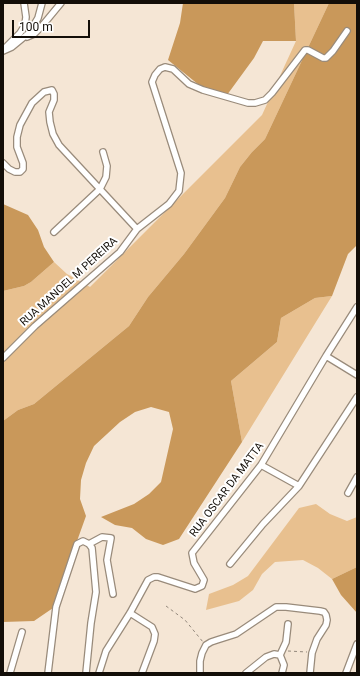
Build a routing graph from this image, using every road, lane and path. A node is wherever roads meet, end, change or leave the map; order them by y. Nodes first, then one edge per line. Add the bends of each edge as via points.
1 (24, 3) edge
2 (42, 3) edge
3 (61, 3) edge
4 (347, 31) dead end
5 (21, 40) junction
6 (3, 50) edge
7 (103, 152) dead end
8 (3, 163) edge
9 (100, 189) junction
10 (137, 229) junction
11 (54, 232) dead end
12 (357, 307) edge
13 (326, 356) junction
14 (3, 358) edge
15 (357, 375) edge
16 (357, 397) edge
17 (261, 465) junction
18 (357, 477) edge
19 (299, 486) junction
20 (348, 493) dead end
21 (89, 544) junction
22 (230, 564) dead end
23 (113, 594) dead end
24 (166, 606) dead end
25 (130, 613) junction
26 (288, 624) dead end
27 (22, 632) dead end
28 (357, 644) edge
29 (206, 645) junction
30 (312, 652) junction
31 (281, 653) junction
32 (10, 673) edge
33 (48, 673) edge
34 (86, 673) edge
35 (99, 673) edge
36 (142, 673) edge
37 (200, 673) edge
38 (246, 673) edge
39 (282, 673) edge
40 (310, 673) edge
41 (346, 673) edge

1 - 6 street via 24,25 20,33
2 - 5 street via 38,18 29,33
3 - 5 street via 34,34
4 - 10 street, RUA MANOEL M PEREIRA via 326,58 305,50 272,93 265,100 255,103 203,90 189,84 173,69 160,69 152,82 181,173 181,181 179,191 169,204
5 - 6 street
7 - 9 street via 107,166 106,177
8 - 9 street via 15,172 23,169 17,147 20,125 32,102 44,92 52,90 54,100 49,112 53,134 59,145
9 - 10 street
9 - 11 street
10 - 14 street, RUA MANOEL M PEREIRA via 120,252 35,326
12 - 13 street, RUA OSCAR DA MATTA
13 - 15 street
13 - 17 street, RUA OSCAR DA MATTA
16 - 19 street
17 - 19 street
17 - 25 street, RUA OSCAR DA MATTA via 192,553 194,563 204,580 202,586 195,589 154,577 148,580
18 - 20 street
19 - 22 street
21 - 23 street via 102,537 111,538 107,560
21 - 33 street via 84,541 76,544 56,607
21 - 34 street via 92,548 96,592
24 - 29 path via 185,620
25 - 35 street, RUA OSCAR DA MATTA via 106,652
25 - 36 street via 152,627 155,634
26 - 31 street via 286,642
27 - 32 street
28 - 41 street
29 - 30 street via 236,634 276,607 286,607 320,611 326,615 326,625
29 - 37 street via 200,661
30 - 31 path
30 - 40 street
31 - 38 street via 266,657
31 - 39 street via 284,665

